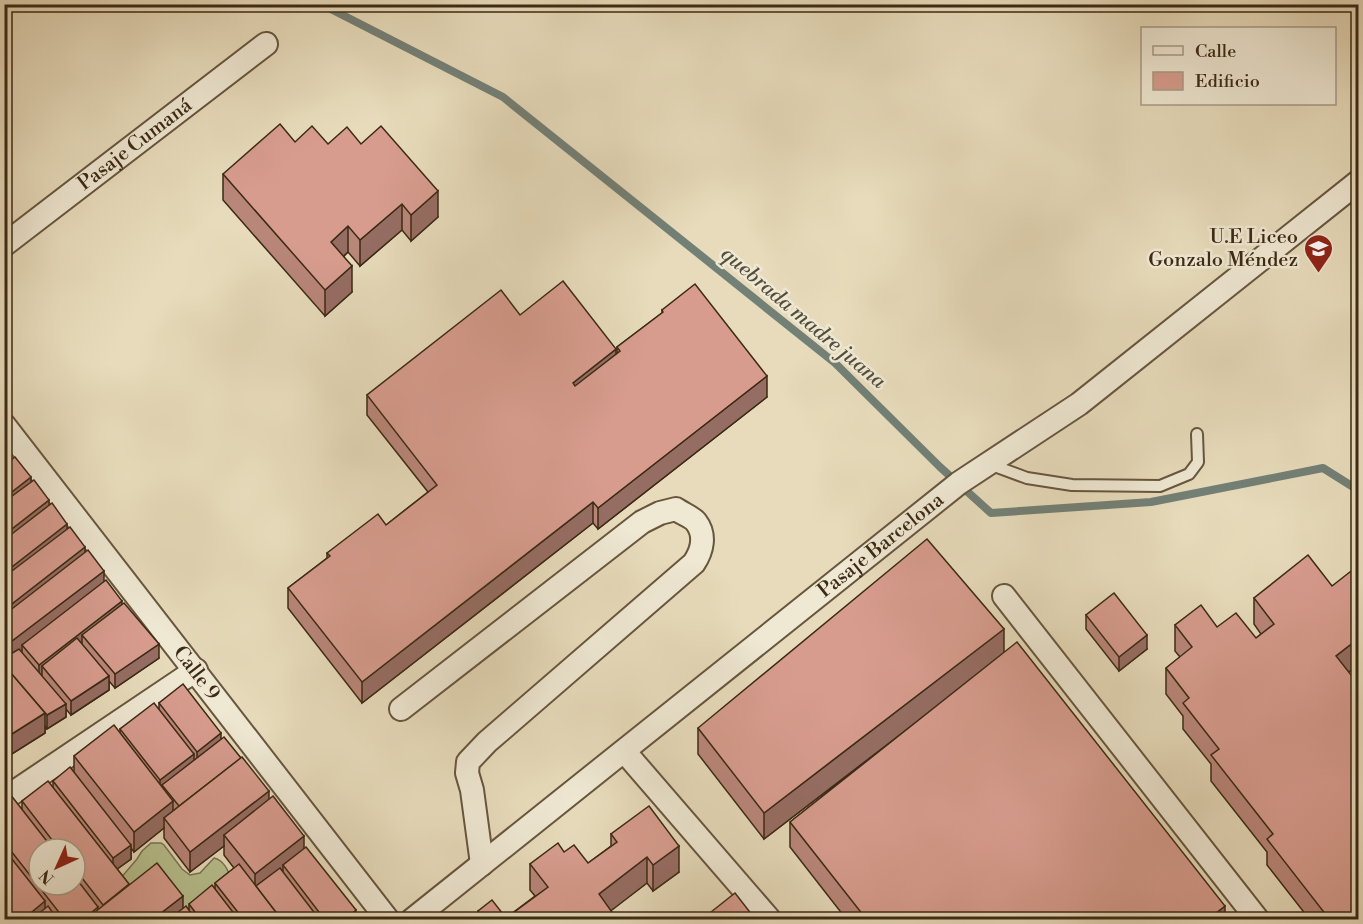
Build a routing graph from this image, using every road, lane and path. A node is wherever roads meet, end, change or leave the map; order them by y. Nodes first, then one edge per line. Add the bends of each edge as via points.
1 (266, 44) dead end
2 (1359, 182) edge
3 (4, 245) edge
4 (4, 426) edge
5 (1197, 434) dead end
6 (989, 464) junction
7 (1004, 596) dead end
8 (196, 670) junction
9 (401, 709) dead end
10 (624, 751) junction
11 (4, 799) edge
12 (482, 864) junction
13 (388, 920) edge
14 (412, 920) edge
15 (770, 920) edge
16 (1258, 920) edge

1 - 3 street, Pasaje Cumaná
2 - 6 street, Pasaje Barcelona via 1079,404
4 - 8 street, Calle 9
5 - 6 lane via 1198,462 1189,474 1160,486 1072,485 1028,478
6 - 10 street, Pasaje Barcelona via 959,483
7 - 16 street
8 - 11 street
8 - 13 street, Calle 9
9 - 12 street via 642,522 676,509 696,522 702,537 701,551 694,563 468,762
10 - 12 street, Pasaje Barcelona
10 - 15 street
12 - 14 street, Pasaje Barcelona

